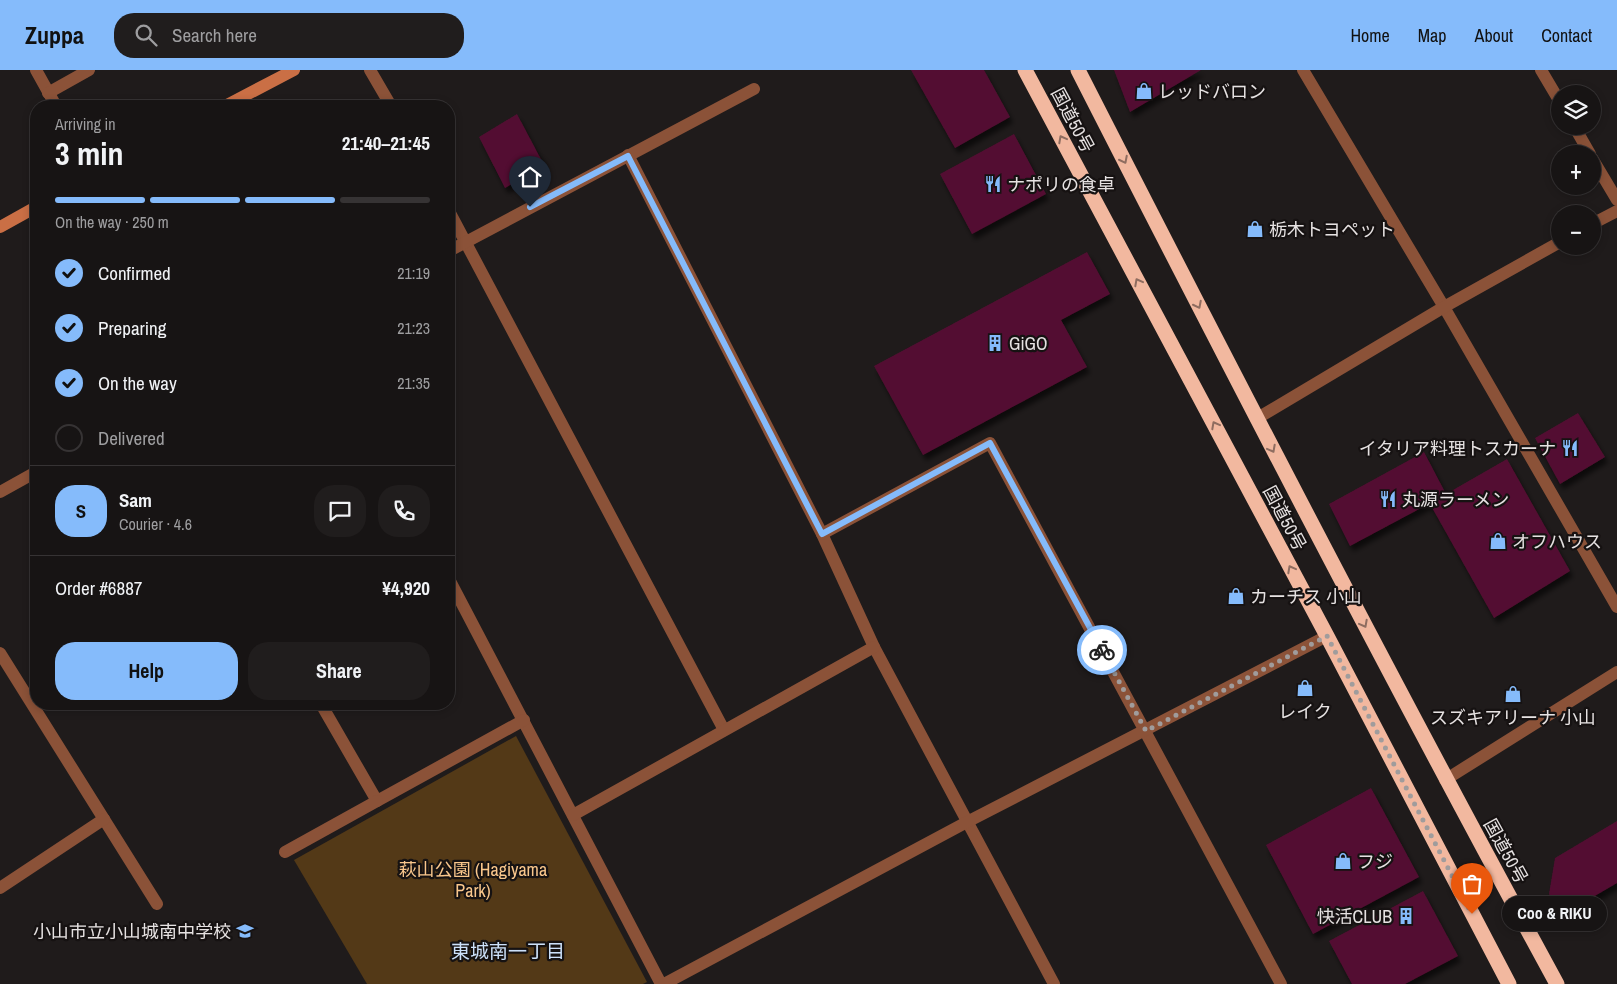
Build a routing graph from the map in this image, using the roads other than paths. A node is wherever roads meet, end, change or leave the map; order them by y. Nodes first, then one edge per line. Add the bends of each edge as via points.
1 (36, 70) edge
2 (89, 70) edge
3 (294, 70) edge
4 (370, 70) edge
5 (1025, 70) edge
6 (1078, 70) edge
7 (1302, 70) edge
8 (1541, 70) edge
9 (1551, 87) edge
10 (754, 89) dead end
11 (48, 93) junction
12 (52, 100) edge
13 (236, 100) edge
14 (388, 100) edge
15 (628, 156) junction
16 (1601, 173) edge
17 (1617, 200) edge
18 (30, 210) edge
19 (1617, 210) edge
20 (1601, 219) edge
21 (455, 222) edge
22 (0, 227) edge
23 (466, 242) junction
24 (1551, 247) edge
25 (455, 248) edge
26 (1444, 307) junction
27 (1256, 419) junction
28 (30, 475) edge
29 (0, 492) edge
30 (822, 534) junction
31 (455, 590) edge
32 (1617, 606) edge
33 (1327, 636) junction
34 (874, 647) junction
35 (0, 653) edge
36 (1617, 672) edge
37 (30, 701) edge
38 (36, 710) edge
39 (324, 710) edge
40 (524, 720) junction
41 (724, 730) junction
42 (1146, 731) junction
43 (1445, 780) junction
44 (377, 801) junction
45 (573, 815) junction
46 (104, 819) junction
47 (967, 822) junction
48 (285, 852) dead end
49 (0, 888) edge
50 (158, 904) dead end
51 (663, 984) edge
52 (1054, 984) edge
53 (1281, 984) edge
54 (1509, 984) edge
55 (1557, 984) edge

1 - 11 street
2 - 11 street
3 - 13 main road
4 - 14 street
33 -> 5 highway, 国道50号
6 -> 27 highway, 国道50号
7 - 26 street
8 - 9 street
10 - 15 street
11 - 12 street
15 - 23 street
15 - 30 street
16 - 17 street
18 - 22 main road
19 - 20 street
21 - 23 street
23 - 25 street
23 - 41 street
24 - 26 street
26 - 27 street
26 - 32 street
27 -> 43 highway, 国道50号
28 - 29 street
30 - 34 street
30 - 42 street via 990,443
31 - 40 street
33 - 42 street
33 - 54 highway, 国道50号
34 - 41 street
34 - 47 street
35 - 37 street
36 - 43 street
38 - 46 street
39 - 44 street
40 - 44 street
40 - 45 street
41 - 45 street
42 - 47 street
42 - 53 street
43 - 55 highway, 国道50号
44 - 48 street
45 - 51 street
46 - 49 street
46 - 50 street
47 - 51 street
47 - 52 street

